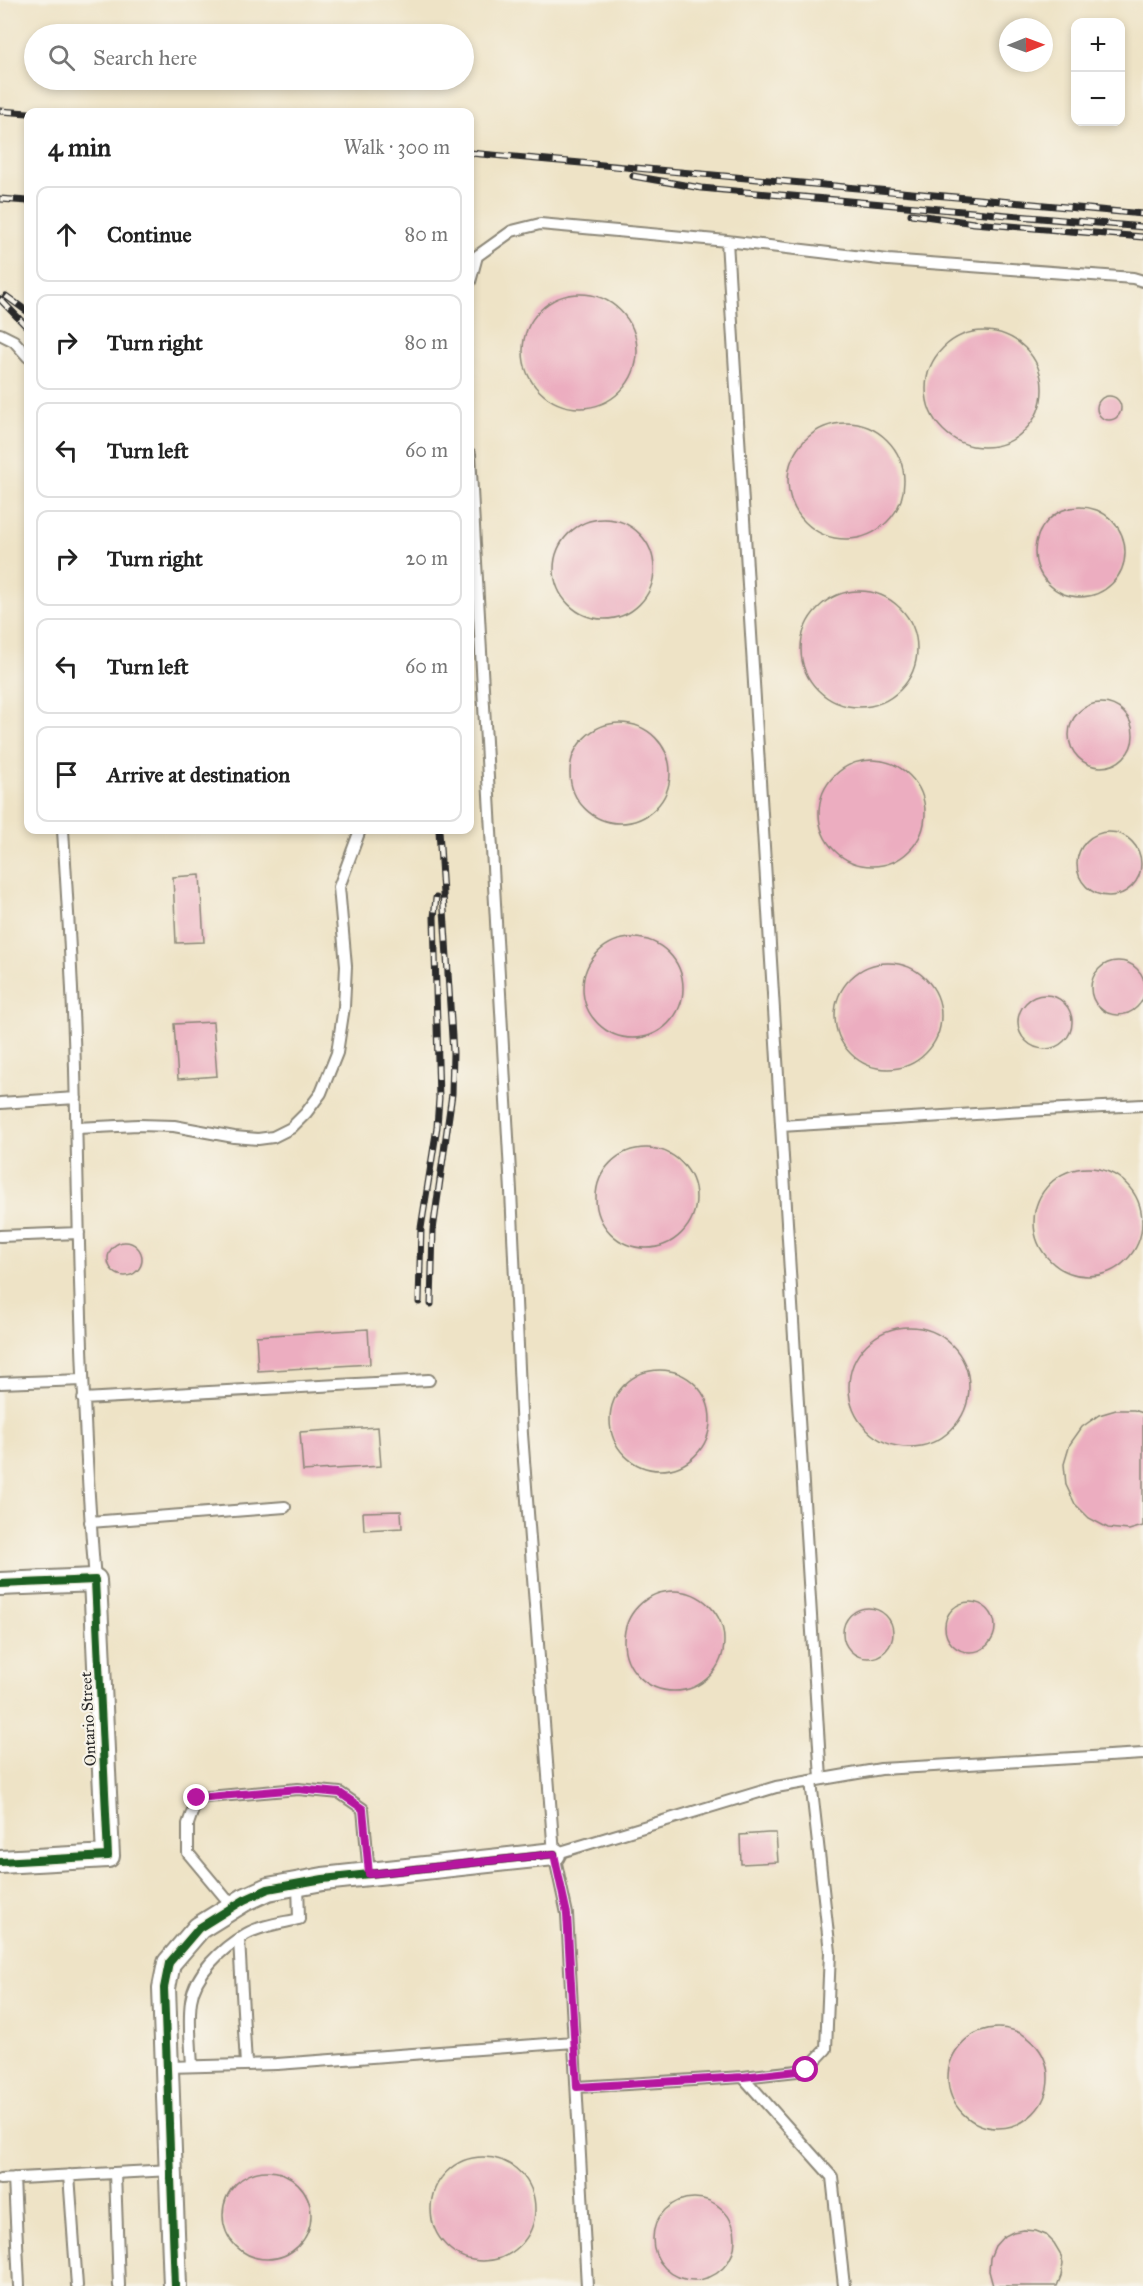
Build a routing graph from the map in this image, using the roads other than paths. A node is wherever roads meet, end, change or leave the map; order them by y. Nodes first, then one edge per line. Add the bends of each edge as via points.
1 (728, 242) junction
2 (474, 267) edge
3 (1143, 281) edge
4 (0, 333) edge
5 (24, 352) edge
6 (474, 527) edge
7 (63, 834) edge
8 (359, 834) edge
9 (76, 1098) junction
10 (0, 1104) edge
11 (1143, 1105) edge
12 (781, 1126) junction
13 (77, 1128) junction
14 (79, 1233) junction
15 (0, 1236) edge
16 (83, 1380) junction
17 (429, 1380) dead end
18 (0, 1383) edge
19 (83, 1399) junction
20 (285, 1507) dead end
21 (90, 1522) junction
22 (95, 1580) junction
23 (0, 1584) edge
24 (1143, 1754) edge
25 (816, 1780) junction
26 (554, 1854) junction
27 (0, 1862) edge
28 (369, 1874) junction
29 (298, 1884) junction
30 (233, 1907) junction
31 (239, 1939) junction
32 (574, 2042) junction
33 (246, 2065) junction
34 (167, 2067) junction
35 (192, 2067) junction
36 (743, 2077) junction
37 (577, 2087) junction
38 (171, 2170) junction
39 (115, 2173) junction
40 (69, 2175) junction
41 (14, 2178) junction
42 (0, 2179) edge
43 (19, 2286) edge
44 (77, 2286) edge
45 (119, 2286) edge
46 (175, 2286) edge
47 (587, 2286) edge
48 (844, 2286) edge

1 - 2 lane via 540,224 512,231 477,256
1 - 3 lane
1 - 12 lane
4 - 5 lane
6 - 26 lane via 522,1434
7 - 9 lane
8 - 13 lane via 339,887 346,966 337,1053 321,1093 306,1113 291,1128 258,1139 174,1126
9 - 10 lane
9 - 13 lane
11 - 12 lane
12 - 25 lane
13 - 14 lane
14 - 15 lane
14 - 16 lane
16 - 18 lane
16 - 19 lane
17 - 19 lane
19 - 21 lane
20 - 21 lane
21 - 22 lane
22 - 23 street
22 - 27 street, Ontario Street via 108,1856
24 - 25 lane via 881,1769
25 - 26 lane via 776,1787
25 - 36 lane via 830,1952 826,2049 806,2070
26 - 28 street
26 - 32 lane via 567,1914
28 - 29 street
28 - 30 lane via 363,1809 340,1793 298,1789 197,1798 188,1824 188,1852
29 - 30 street via 268,1889
29 - 31 lane via 299,1919 262,1928
30 - 34 street via 199,1928 169,1963 164,1988
31 - 33 lane
31 - 35 lane via 196,1982 190,2021
32 - 33 lane
32 - 37 lane
33 - 35 lane
34 - 35 lane
34 - 38 street
36 - 37 lane
36 - 48 lane via 832,2177
37 - 47 lane
38 - 39 lane
38 - 46 street
39 - 40 lane
39 - 45 lane
40 - 41 lane
40 - 44 lane
41 - 42 lane
41 - 43 lane

